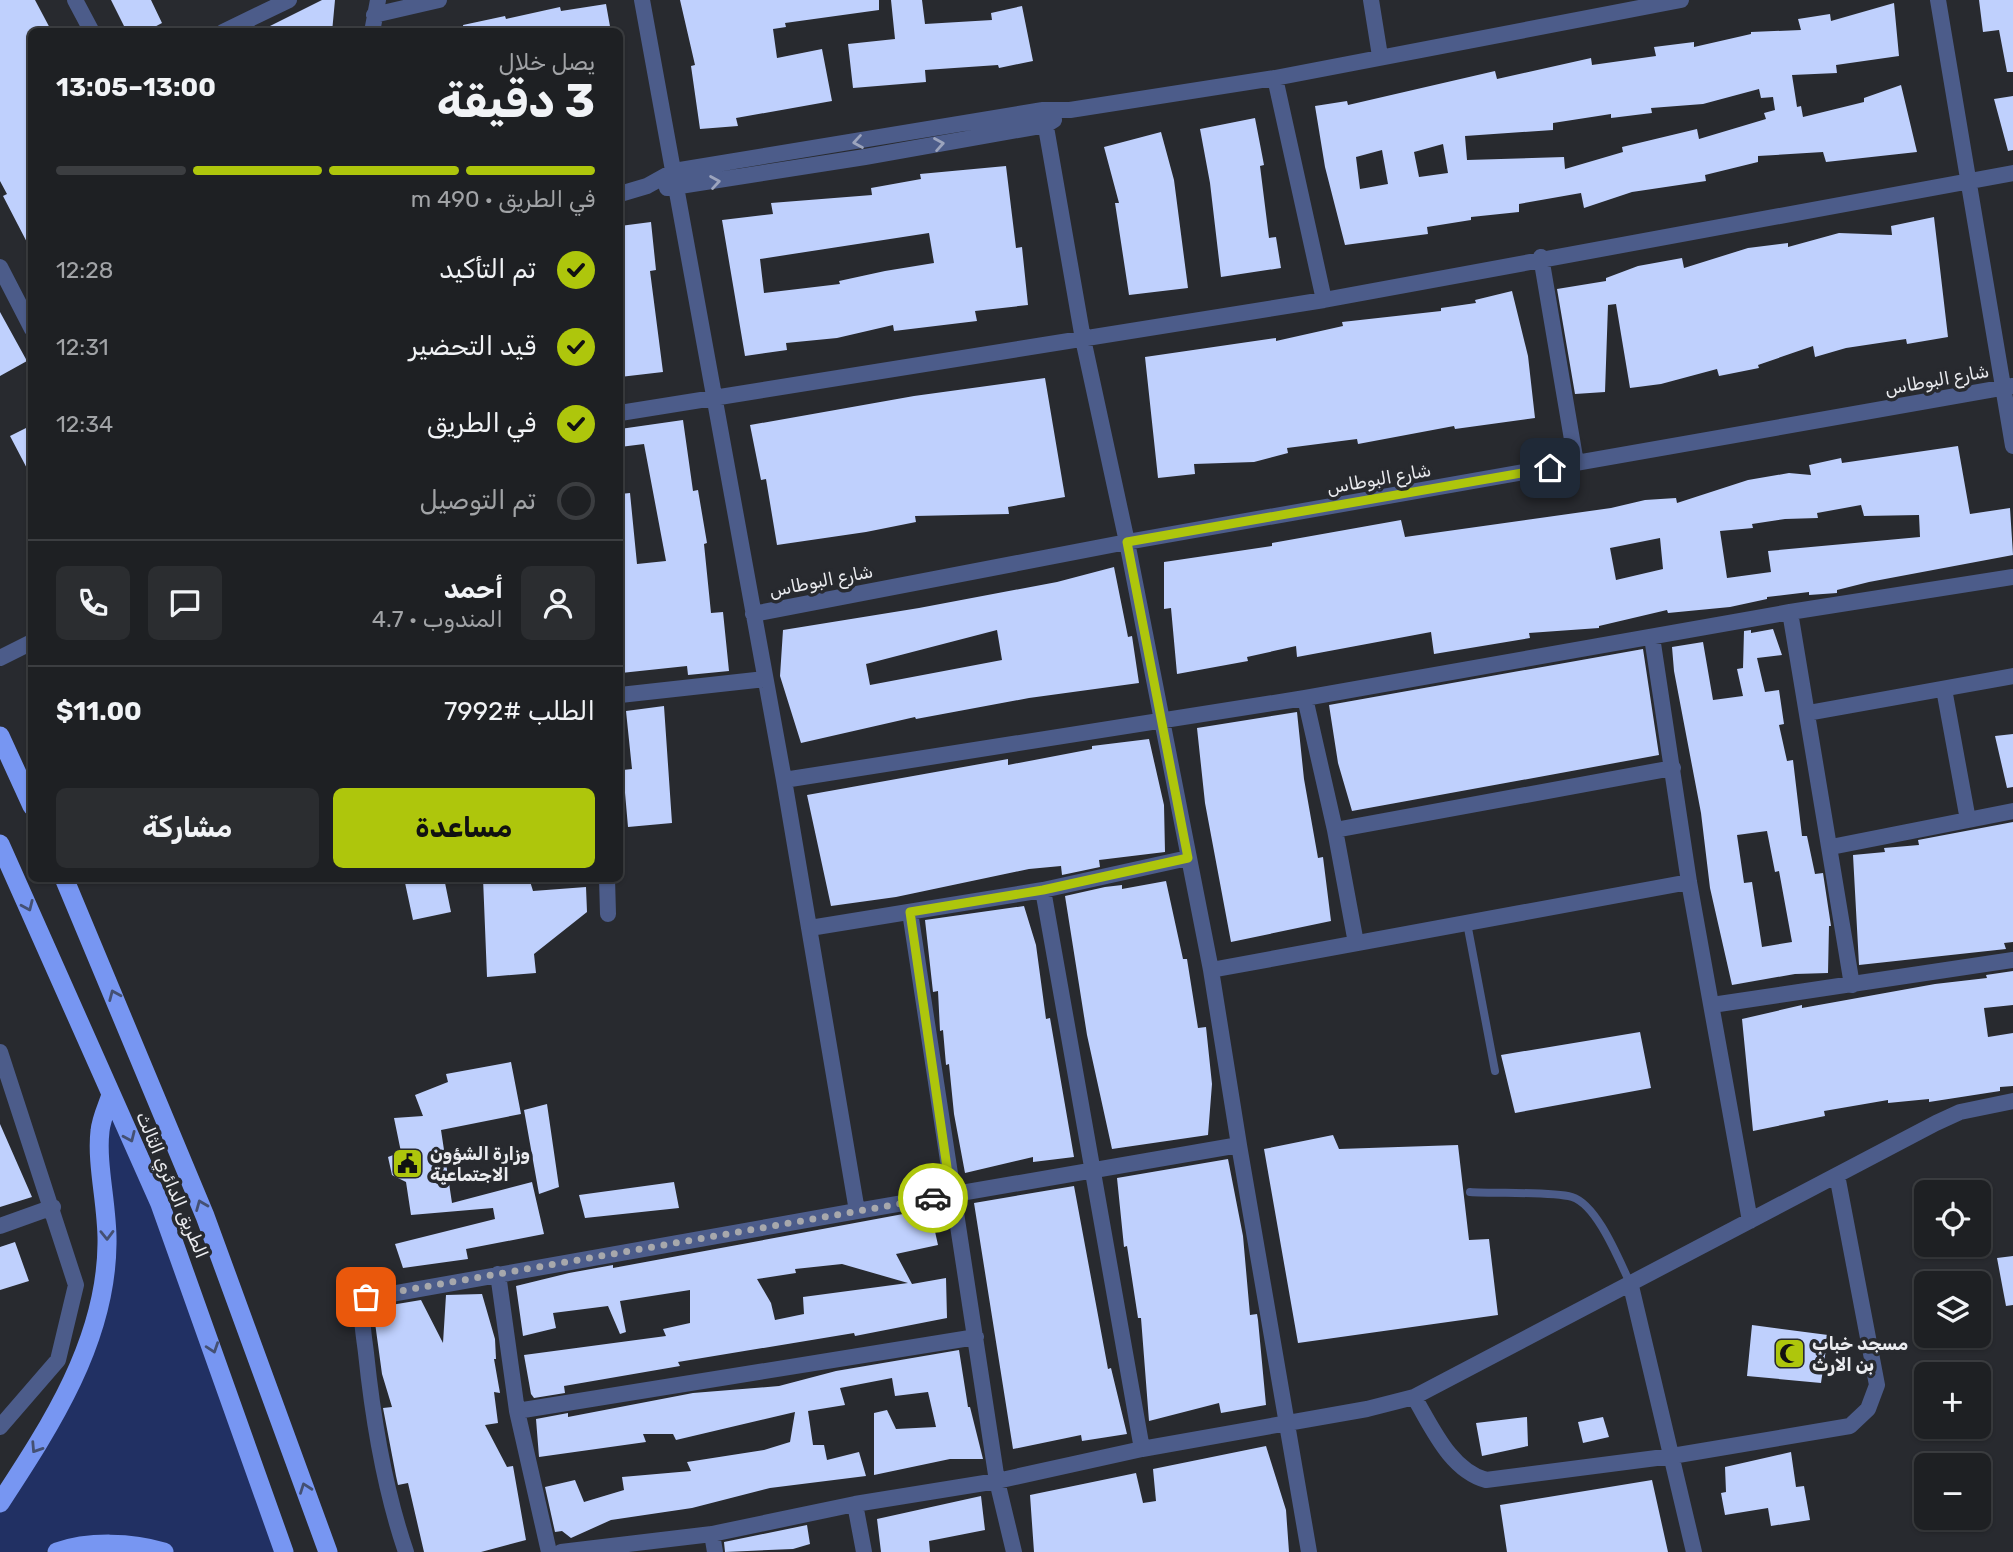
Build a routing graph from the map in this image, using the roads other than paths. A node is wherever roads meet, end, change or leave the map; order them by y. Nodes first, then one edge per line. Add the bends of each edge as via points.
1 (75, 0) edge
2 (289, 0) edge
3 (439, 0) edge
4 (642, 0) edge
5 (1371, 0) edge
6 (1681, 0) edge
7 (1938, 0) edge
8 (375, 16) edge
9 (90, 28) edge
10 (231, 28) edge
11 (1380, 56) junction
12 (1275, 78) junction
13 (1044, 117) junction
14 (674, 171) junction
15 (2013, 173) edge
16 (1970, 182) junction
17 (647, 186) junction
18 (677, 188) junction
19 (623, 193) edge
20 (1541, 257) junction
21 (0, 267) edge
22 (1324, 300) junction
23 (28, 321) edge
24 (1083, 339) junction
25 (2008, 387) edge
26 (716, 398) junction
27 (623, 413) edge
28 (2013, 446) edge
29 (1576, 463) junction
30 (1127, 542) junction
31 (2013, 578) edge
32 (1790, 612) junction
33 (753, 614) junction
34 (1652, 637) junction
35 (28, 646) edge
36 (0, 658) edge
37 (2013, 676) edge
38 (765, 679) junction
39 (1944, 689) junction
40 (623, 695) edge
41 (1305, 698) junction
42 (1808, 713) junction
43 (1163, 719) junction
44 (0, 736) edge
45 (1673, 768) junction
46 (784, 780) junction
47 (28, 797) edge
48 (2013, 811) edge
49 (1968, 820) junction
50 (1335, 830) junction
51 (0, 844) edge
52 (1831, 847) junction
53 (1188, 858) junction
54 (66, 882) edge
55 (607, 882) edge
56 (1689, 882) junction
57 (1043, 890) junction
58 (910, 912) junction
59 (608, 914) dead end
60 (1467, 923) junction
61 (810, 928) junction
62 (1356, 943) junction
63 (2013, 960) edge
64 (1211, 970) junction
65 (1852, 985) junction
66 (1713, 1005) junction
67 (0, 1052) edge
68 (1495, 1071) dead end
69 (10, 1079) edge
70 (111, 1095) junction
71 (2013, 1101) edge
72 (1239, 1145) junction
73 (1091, 1169) junction
74 (1837, 1175) junction
75 (1470, 1192) dead end
76 (951, 1195) junction
77 (53, 1207) junction
78 (857, 1211) junction
79 (1750, 1221) junction
80 (0, 1226) edge
81 (498, 1274) junction
82 (1632, 1286) junction
83 (976, 1337) junction
84 (1414, 1397) junction
85 (517, 1411) junction
86 (1288, 1424) junction
87 (0, 1427) edge
88 (1142, 1449) junction
89 (1672, 1456) junction
90 (997, 1481) junction
91 (0, 1503) edge
92 (855, 1504) junction
93 (712, 1534) junction
94 (57, 1552) edge
95 (164, 1552) edge
96 (284, 1552) edge
97 (328, 1552) edge
98 (407, 1552) edge
99 (549, 1552) edge
100 (561, 1552) edge
101 (715, 1552) edge
102 (864, 1552) edge
103 (1014, 1552) edge
104 (1308, 1552) edge
105 (1694, 1552) edge

1 - 9 street
2 - 10 street
3 - 8 street
4 - 14 street
5 - 11 street
6 - 11 street
7 - 16 street
11 - 12 street
12 - 13 street
12 - 22 street
13 -> 14 street
18 -> 13 street
13 - 24 street
14 - 17 street
14 - 18 street
15 - 16 street
16 - 20 street
16 - 25 street
17 - 18 street
17 - 19 street
18 - 26 street
20 - 22 street
20 - 29 street
21 - 23 street
22 - 24 street
24 - 26 street
24 - 30 street
25 - 28 street
25 - 29 street, شارع البوطاس
26 - 27 street
26 - 33 street
29 - 30 street, شارع البوطاس
30 - 33 street, شارع البوطاس
30 - 43 street
31 - 32 street
32 - 34 street
32 - 42 street
33 - 38 street
34 - 41 street
34 - 45 street
35 - 36 street
37 - 39 street
38 - 40 street
38 - 46 street
39 - 42 street
39 - 49 street
41 - 43 street
41 - 50 street
42 - 52 street
43 - 46 street
43 - 53 street
44 - 47 highway
45 - 50 street
45 - 56 street
46 - 61 street
48 - 49 street
49 - 52 street
50 - 62 street
51 -> 70 highway, الطريق الدائري الثالث
52 - 65 street
53 - 57 street
53 - 64 street
97 -> 54 highway, الطريق الدائري الثالث via 205,1216
55 - 59 street
56 - 60 street
56 - 66 street
57 - 58 street
57 - 73 street
58 - 61 street
58 - 76 street
60 - 62 street
60 - 68 lane
61 - 78 street
62 - 64 street
63 - 65 street
64 - 72 street
65 - 66 street
66 - 79 street
67 - 69 street
69 - 77 street
70 -> 91 highway via 99,1132 107,1244 94,1320 57,1416
70 -> 96 highway, الطريق الدائري الثالث via 177,1248
71 - 74 street via 1960,1112
72 - 73 street
72 - 86 street
73 - 76 street
73 - 88 street
74 - 79 street
74 - 89 street via 1877,1385 1868,1409 1850,1426
75 - 82 lane via 1579,1201 1605,1232
76 - 78 street
76 - 83 street
77 - 80 street
77 - 87 street via 75,1293 58,1360
78 - 81 street
79 - 82 street
81 - 85 street
81 - 98 street via 363,1299 369,1382 383,1468
82 - 84 street
82 - 89 street
83 - 85 street
83 - 90 street
84 - 86 street
84 - 89 street via 1463,1469 1486,1480
85 - 99 street
86 - 88 street
86 - 104 street
88 - 90 street
89 - 105 street
90 - 92 street
90 - 103 street
92 - 93 street
92 - 102 street
93 - 100 street
93 - 101 street
94 - 95 highway via 122,1545

